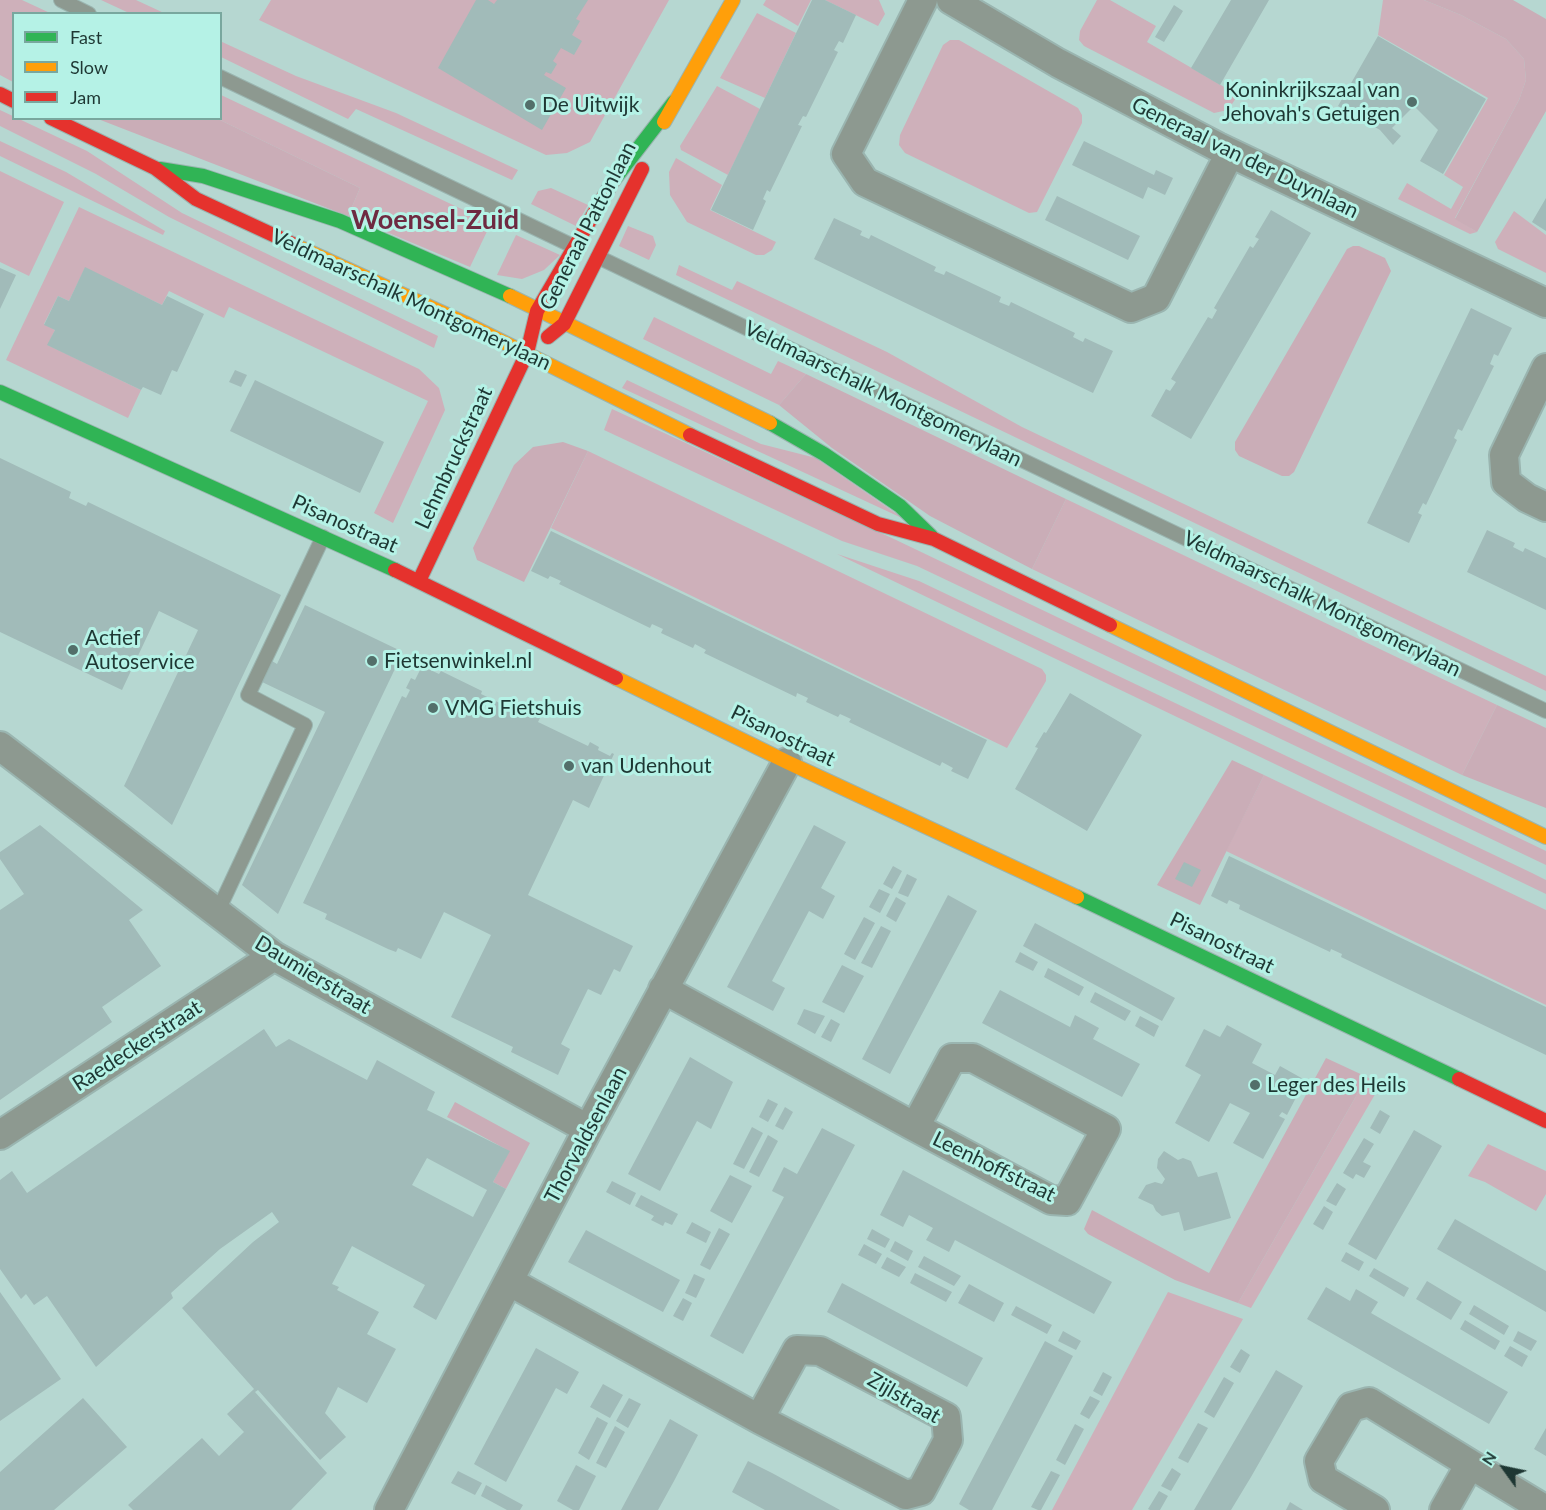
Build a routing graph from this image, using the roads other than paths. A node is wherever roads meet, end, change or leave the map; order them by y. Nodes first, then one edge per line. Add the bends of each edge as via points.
1 (61, 0) edge
2 (733, 0) edge
3 (923, 0) edge
4 (951, 0) edge
5 (85, 12) edge
6 (222, 78) edge
7 (674, 102) junction
8 (55, 120) edge
9 (1230, 153) junction
10 (155, 168) junction
11 (574, 246) junction
12 (599, 258) junction
13 (1546, 303) edge
14 (537, 311) junction
15 (564, 324) junction
16 (527, 353) junction
17 (1546, 368) edge
18 (0, 392) edge
19 (1546, 507) edge
20 (323, 537) junction
21 (934, 539) junction
22 (419, 581) junction
23 (1546, 711) edge
24 (0, 746) edge
25 (787, 762) junction
26 (1509, 818) junction
27 (1546, 827) edge
28 (1546, 837) edge
29 (217, 913) junction
30 (274, 956) junction
31 (663, 989) junction
32 (1546, 1121) edge
33 (915, 1127) junction
34 (588, 1129) junction
35 (0, 1135) edge
36 (510, 1282) junction
37 (759, 1419) junction
38 (1470, 1464) junction
39 (389, 1510) edge
40 (1375, 1510) edge
41 (1444, 1510) edge
42 (1546, 1510) edge

1 - 5 lane
2 - 7 street, Generaal Pattonlaan
3 - 9 street via 846,154 865,182 1131,308 1156,298
4 - 9 street, Generaal van der Duynlaan via 1058,63
6 - 11 lane, Veldmaarschalk Montgomerylaan
7 - 11 street, Generaal Pattonlaan via 617,174
7 - 12 street, Generaal Pattonlaan
8 - 10 street, Veldmaarschalk Montgomerylaan
9 - 13 street, Generaal van der Duynlaan
10 - 14 street, Veldmaarschalk Montgomerylaan via 203,176 340,221
10 - 16 street, Veldmaarschalk Montgomerylaan via 196,199
11 - 12 lane, Veldmaarschalk Montgomerylaan
11 - 14 street, Generaal Pattonlaan
12 - 15 street, Generaal Pattonlaan
12 - 23 lane, Veldmaarschalk Montgomerylaan
14 - 15 street, Veldmaarschalk Montgomerylaan
14 - 16 street, Generaal Pattonlaan
15 - 16 street, Generaal Pattonlaan
15 - 21 street, Veldmaarschalk Montgomerylaan via 782,429 900,506
16 - 21 street, Veldmaarschalk Montgomerylaan via 597,391 878,524
16 - 22 street, Lehmbruckstraat
17 - 19 street via 1504,455 1506,482
18 - 20 street, Pisanostraat
20 - 22 street, Pisanostraat
20 - 29 lane via 248,695 305,725
21 - 26 street, Veldmaarschalk Montgomerylaan
22 - 25 street, Pisanostraat
24 - 29 street, Daumierstraat
25 - 31 street, Thorvaldsenlaan
25 - 32 street, Pisanostraat
26 - 27 street, Veldmaarschalk Montgomerylaan
26 - 28 street, Veldmaarschalk Montgomerylaan
29 - 30 street, Daumierstraat
30 - 34 street, Daumierstraat
30 - 35 street, Raedeckerstraat
31 - 33 street, Leenhoffstraat
31 - 34 street, Thorvaldsenlaan
33 - 33 street, Leenhoffstraat via 1051,1200 1067,1201 1106,1129 973,1058 952,1058
34 - 36 street, Thorvaldsenlaan
36 - 37 street, Zijlstraat
36 - 39 street, Thorvaldsenlaan
37 - 37 street, Zijlstraat via 906,1495 921,1491 948,1440 946,1417 820,1351 797,1350
38 - 40 street via 1369,1402 1351,1407 1319,1461 1323,1479
38 - 41 street
38 - 42 street

